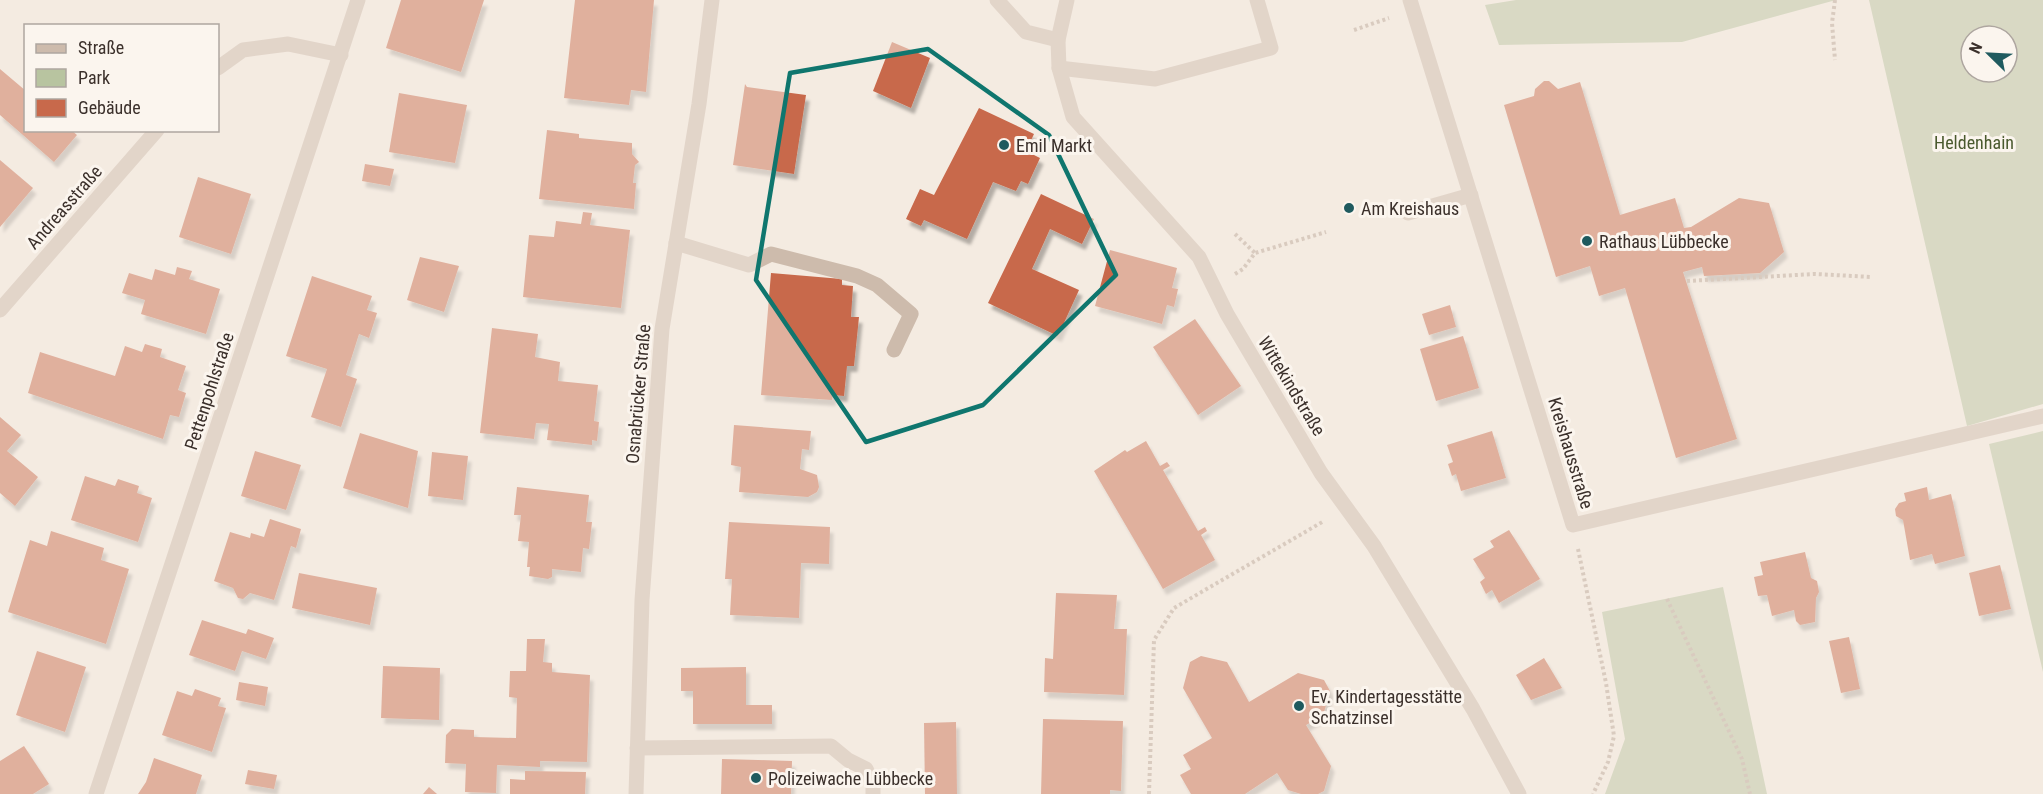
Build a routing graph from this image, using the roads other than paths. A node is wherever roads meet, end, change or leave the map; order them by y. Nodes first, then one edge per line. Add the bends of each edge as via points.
1 (358, 0) edge
2 (712, 0) edge
3 (997, 0) edge
4 (1067, 0) edge
5 (1257, 0) edge
6 (1410, 0) edge
7 (1058, 40) junction
8 (341, 55) junction
9 (219, 67) edge
10 (1059, 68) junction
11 (155, 132) edge
12 (1471, 195) junction
13 (1408, 213) dead end
14 (676, 243) junction
15 (0, 310) edge
16 (894, 350) dead end
17 (2043, 416) edge
18 (637, 748) junction
19 (96, 794) edge
20 (636, 794) edge
21 (873, 794) edge
22 (1519, 794) edge

1 - 8 street, Pettenpohlstraße
2 - 14 street, Osnabrücker Straße
3 - 7 street via 1026,32
4 - 7 street, Wittekindstraße
5 - 10 street via 1271,48 1155,80
6 - 12 street, Kreishausstraße
7 - 10 street, Wittekindstraße
8 - 9 street via 288,44 243,50
8 - 19 street, Pettenpohlstraße
10 - 22 street, Wittekindstraße via 1074,117 1199,257 1227,314 1321,473 1374,546 1473,709
11 - 15 street, Andreasstraße
12 - 13 street
12 - 17 street, Kreishausstraße via 1573,525
14 - 16 street via 749,265 771,254 857,276 877,285 911,314
14 - 18 street, Osnabrücker Straße via 662,329 642,600
18 - 20 street, Osnabrücker Straße
18 - 21 street via 831,746 866,769

